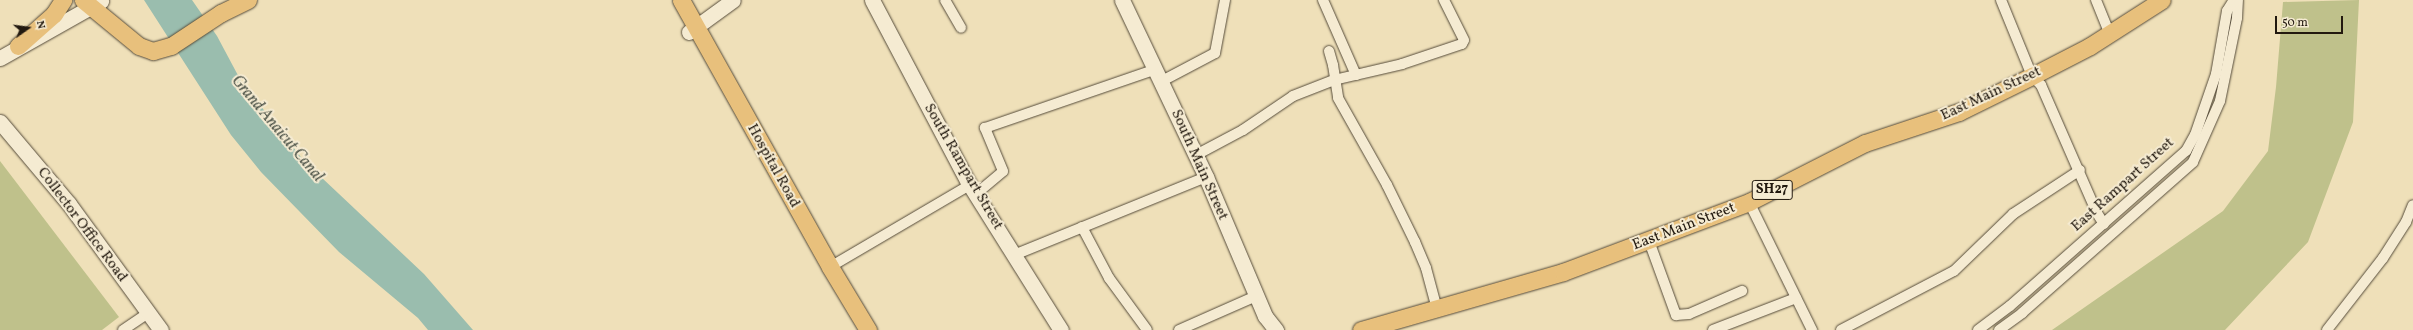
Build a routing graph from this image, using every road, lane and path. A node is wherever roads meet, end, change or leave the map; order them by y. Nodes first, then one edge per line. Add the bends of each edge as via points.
1 (64, 0) edge
2 (248, 0) edge
3 (670, 0) edge
4 (681, 0) edge
5 (733, 0) edge
6 (872, 0) edge
7 (945, 0) edge
8 (1122, 0) edge
9 (1225, 0) edge
10 (1323, 0) edge
11 (1444, 0) edge
12 (2001, 0) edge
13 (2096, 0) edge
14 (2162, 0) edge
15 (2234, 0) edge
16 (2238, 0) edge
17 (94, 2) edge
18 (961, 28) dead end
19 (692, 29) junction
20 (2109, 32) junction
21 (18, 46) junction
22 (1329, 52) dead end
23 (0, 58) edge
24 (1159, 75) junction
25 (1356, 75) junction
26 (2032, 76) junction
27 (1334, 80) junction
28 (0, 122) edge
29 (1196, 155) junction
30 (2080, 170) junction
31 (1206, 177) junction
32 (973, 189) junction
33 (1749, 202) junction
34 (2413, 205) edge
35 (2104, 224) junction
36 (1082, 227) junction
37 (1649, 241) junction
38 (1014, 255) junction
39 (830, 267) junction
40 (1742, 291) dead end
41 (1256, 296) junction
42 (1796, 298) junction
43 (1437, 309) junction
44 (148, 313) junction
45 (123, 330) edge
46 (161, 330) edge
47 (856, 330) edge
48 (868, 330) edge
49 (1062, 330) edge
50 (1147, 330) edge
51 (1179, 330) edge
52 (1276, 330) edge
53 (1361, 330) edge
54 (1713, 330) edge
55 (1812, 330) edge
56 (1841, 330) edge
57 (1978, 330) edge
58 (1999, 330) edge
59 (2327, 330) edge

1 - 21 main road via 54,14
2 - 17 main road via 165,48
3 - 19 main road, Hospital Road
4 - 19 main road, Hospital Road
5 - 19 street
6 - 32 street, South Rampart Street
7 - 18 street
8 - 24 street, South Main Street
9 - 24 street via 1215,53
10 - 25 street
11 - 25 street via 1464,40 1462,44
12 - 26 street
13 - 20 street
14 - 20 main road, East Main Street / SH27
15 - 35 street, East Rampart Street via 2227,11 2216,74 2195,135 2186,151
16 - 58 street via 2237,18 2220,101 2193,162 2022,313
17 - 21 street
19 - 39 main road, Hospital Road
19 - 47 main road, Hospital Road
20 - 26 main road, East Main Street / SH27 via 2090,46
21 - 23 street
22 - 27 street via 1334,65
24 - 29 street, South Main Street
24 - 32 street via 985,128 1003,170
25 - 27 street
26 - 30 street via 2041,85
26 - 33 main road, East Main Street / SH27 via 1959,112 1865,142
27 - 29 street via 1293,96 1243,130
27 - 43 street via 1338,98 1418,249
28 - 44 street, Collector Office Road via 69,204
29 - 31 street, South Main Street
30 - 35 street
30 - 56 street via 2013,214 1954,271
31 - 36 street
31 - 41 street, South Main Street
32 - 38 street, South Rampart Street
32 - 39 street
33 - 37 main road, East Main Street / SH27
33 - 42 street
34 - 59 street via 2406,222 2382,258
35 - 57 street, East Rampart Street via 2010,306
36 - 38 street
36 - 50 street via 1109,278
37 - 40 street via 1676,314 1689,314
37 - 43 main road, East Main Street / SH27 via 1563,272
38 - 49 street, South Rampart Street
39 - 48 main road, Hospital Road
41 - 51 street
41 - 52 street, South Main Street via 1265,316
42 - 54 street
42 - 55 street
43 - 53 main road, East Main Street / SH27
44 - 45 street
44 - 46 street, Collector Office Road

